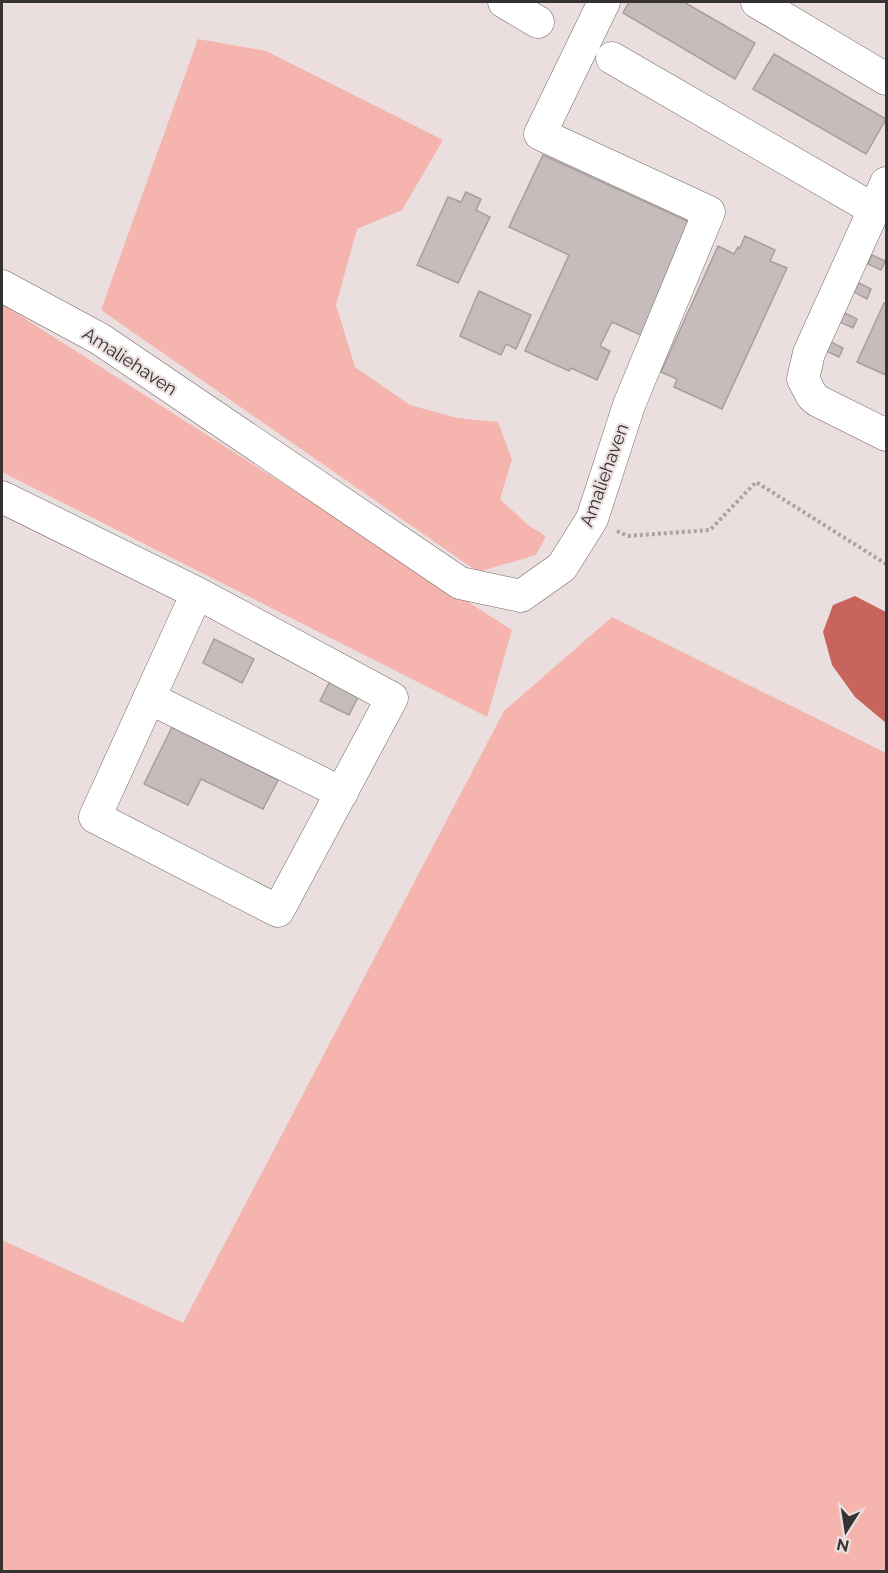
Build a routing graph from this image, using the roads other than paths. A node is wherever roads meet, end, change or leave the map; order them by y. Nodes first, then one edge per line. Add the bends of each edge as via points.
1 (504, 2) edge
2 (604, 2) edge
3 (757, 2) edge
4 (538, 22) dead end
5 (612, 58) dead end
6 (886, 79) edge
7 (880, 196) edge
8 (2, 286) edge
9 (886, 435) edge
10 (2, 497) edge
11 (197, 592) junction
12 (149, 698) junction
13 (342, 794) junction

1 - 4 street
2 - 8 street, Amaliehaven via 540,134 709,212 629,405 592,519 562,567 521,596 460,583 100,339
3 - 6 street
5 - 7 street
7 - 9 street via 809,353 803,379 818,401
10 - 11 street
11 - 12 street
11 - 13 street via 392,698
12 - 13 street
12 - 13 street via 95,817 278,911

